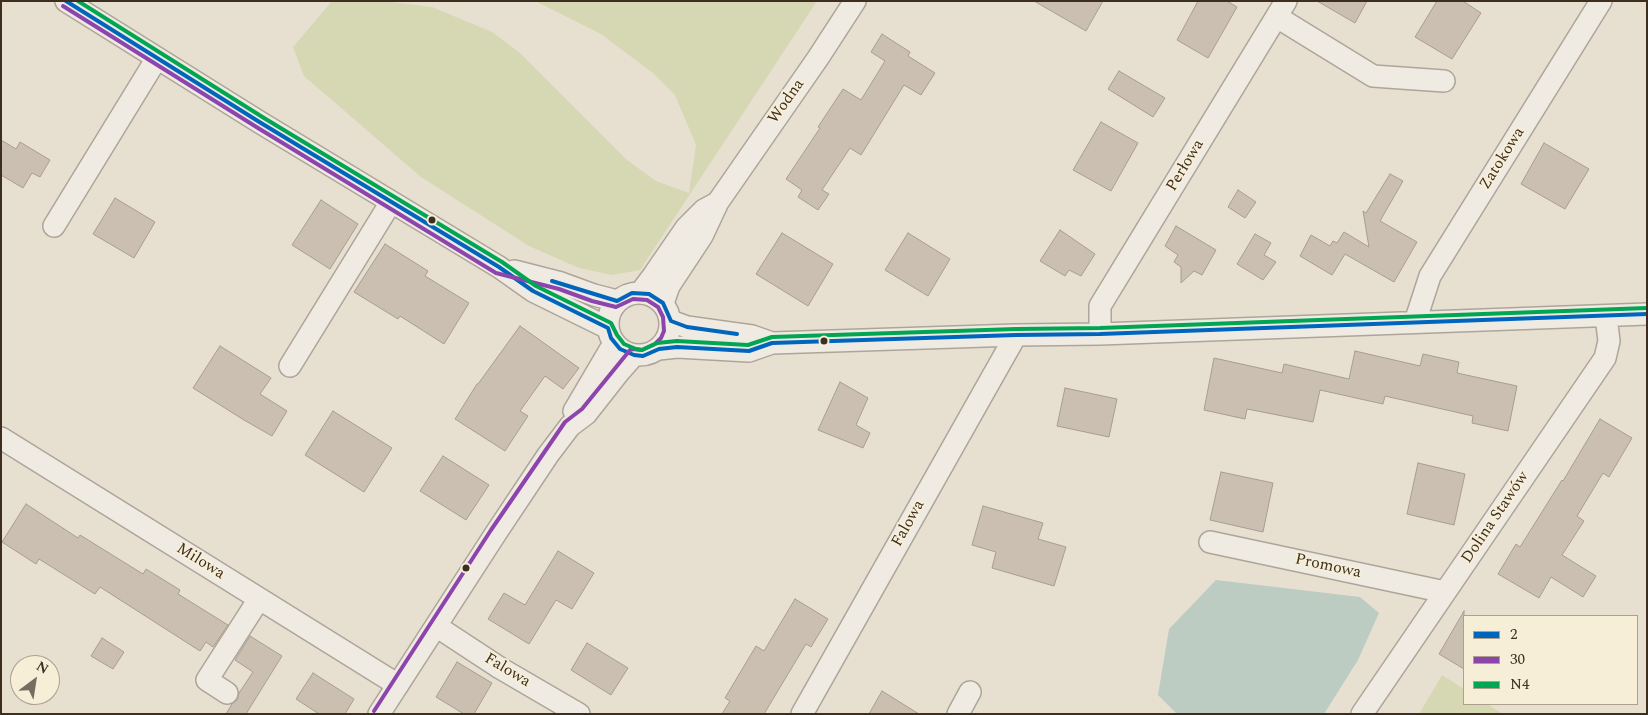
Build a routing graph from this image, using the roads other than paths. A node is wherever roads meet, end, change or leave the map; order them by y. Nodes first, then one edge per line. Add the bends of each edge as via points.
1 (66, 1) edge
2 (855, 1) edge
3 (1601, 1) edge
4 (1281, 9) edge
5 (157, 58) junction
6 (1444, 81) dead end
7 (391, 202) junction
8 (718, 202) junction
9 (54, 226) dead end
10 (499, 266) junction
11 (641, 292) junction
12 (617, 301) junction
13 (667, 312) junction
14 (1647, 314) edge
15 (1606, 316) junction
16 (1415, 322) junction
17 (1100, 334) junction
18 (1016, 335) junction
19 (611, 336) junction
20 (772, 343) junction
21 (659, 349) junction
22 (634, 355) junction
23 (290, 366) dead end
24 (570, 426) junction
25 (1, 438) edge
26 (1210, 542) dead end
27 (1445, 592) junction
28 (259, 599) junction
29 (436, 626) junction
30 (398, 685) junction
31 (970, 692) dead end
32 (227, 693) dead end
33 (380, 714) edge
34 (579, 714) edge
35 (802, 714) edge
36 (958, 714) edge
37 (1362, 714) edge

1 - 5 street
2 - 8 street, Wodna
3 - 16 street, Zatokowa via 1430,276
4 - 6 street via 1373,76
4 - 17 street, Perłowa via 1100,306
5 - 7 street
5 - 9 street
7 - 10 street
7 - 23 street
8 - 11 street, Wodna via 704,210 686,228
8 - 13 street, Wodna via 702,236 669,286
10 - 12 street
10 - 19 street via 533,291
11 - 12 street
11 - 13 street via 649,294
12 - 19 street via 608,318
13 - 20 street via 687,327 752,336
13 - 21 street via 668,336
14 - 15 street
15 - 16 street
15 - 27 street, Dolina Stawów via 1609,341 1605,358
16 - 17 street
17 - 18 street
18 - 20 street
18 - 35 street, Falowa
19 - 22 street via 620,349
19 - 24 street
20 - 21 street via 749,351
21 - 22 street
22 - 24 street via 586,414
24 - 29 street
25 - 28 street, Milowa
26 - 27 street, Promowa
27 - 37 street, Dolina Stawów
28 - 30 street, Milowa
28 - 32 street via 207,680
29 - 30 street
29 - 34 street, Falowa
30 - 33 street
31 - 36 street

